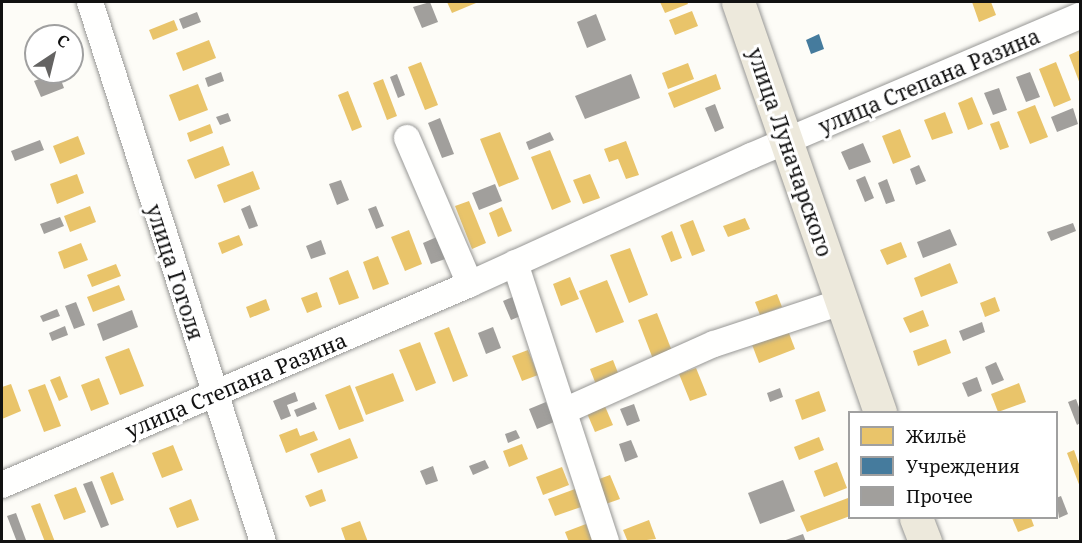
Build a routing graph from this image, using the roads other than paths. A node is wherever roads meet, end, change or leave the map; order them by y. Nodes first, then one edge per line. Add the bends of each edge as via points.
1 (90, 2) edge
2 (738, 2) edge
3 (1080, 16) edge
4 (407, 138) dead end
5 (789, 141) junction
6 (515, 262) junction
7 (470, 284) junction
8 (841, 302) junction
9 (214, 395) junction
10 (564, 411) junction
11 (880, 411) edge
12 (2, 485) edge
13 (916, 519) edge
14 (263, 542) edge
15 (606, 542) edge
16 (925, 542) edge

1 - 9 street, улица Гоголя
2 - 5 main road, улица Луначарского
3 - 5 street, улица Степана Разина
4 - 7 street
5 - 6 street, улица Степана Разина
5 - 8 main road, улица Луначарского
6 - 7 street, улица Степана Разина
6 - 10 street
7 - 9 street, улица Степана Разина
8 - 10 street via 714,344
8 - 11 main road, улица Луначарского
9 - 12 street, улица Степана Разина
9 - 14 street, улица Гоголя
10 - 15 street
13 - 16 main road

